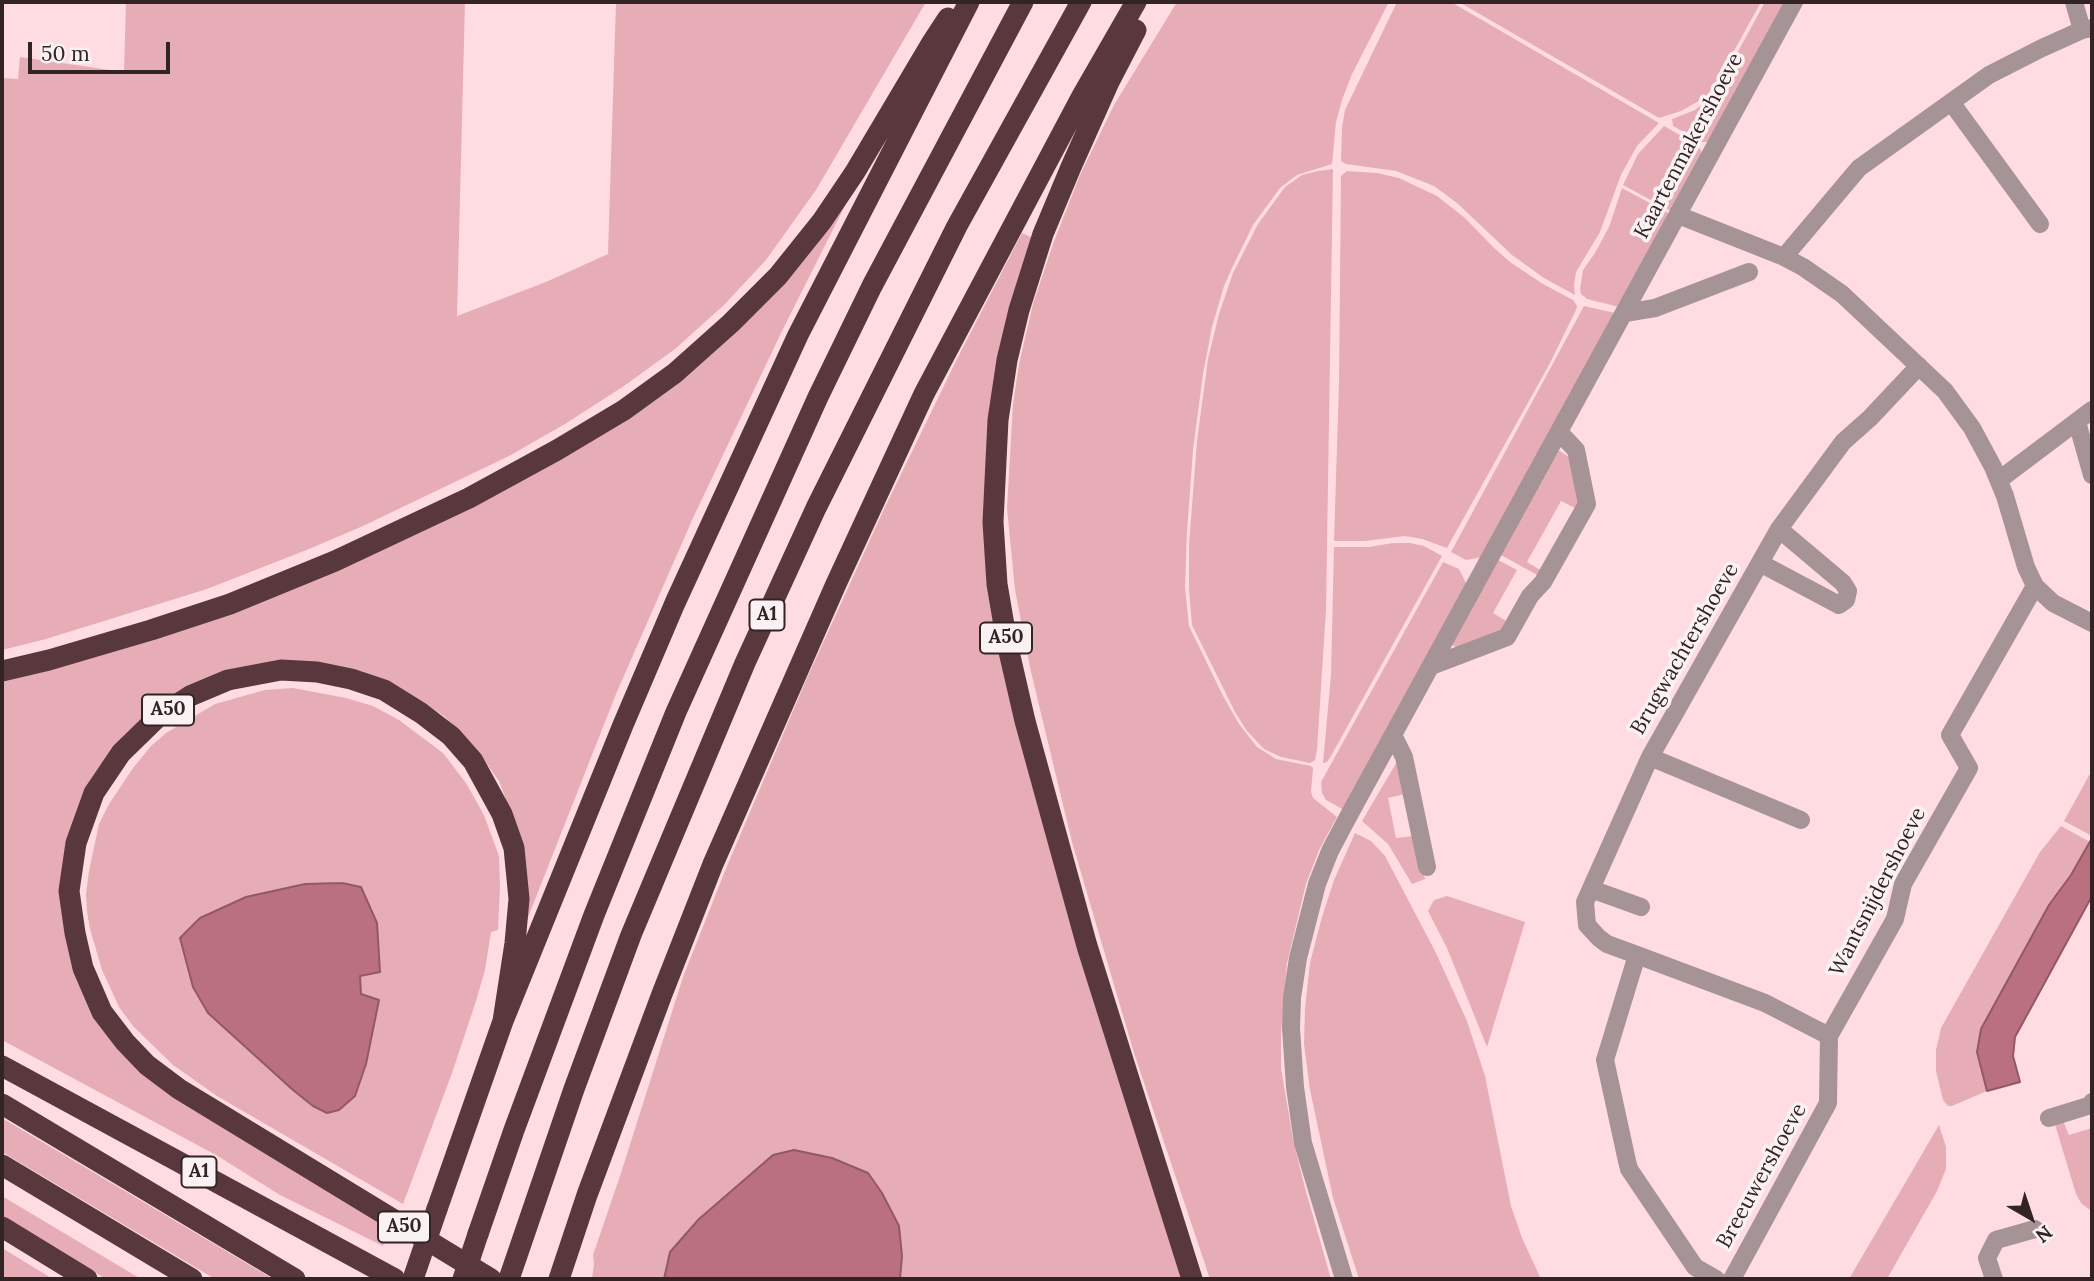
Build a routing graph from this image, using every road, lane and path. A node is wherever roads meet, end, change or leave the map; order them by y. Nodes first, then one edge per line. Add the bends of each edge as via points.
1 (959, 2) edge
2 (969, 2) edge
3 (1023, 2) edge
4 (1081, 2) edge
5 (1136, 2) edge
6 (1150, 2) edge
7 (1794, 2) edge
8 (2074, 2) edge
9 (2087, 29) edge
10 (1951, 102) junction
11 (1678, 215) junction
12 (2040, 225) dead end
13 (1784, 257) junction
14 (1749, 272) dead end
15 (1625, 313) junction
16 (1919, 366) junction
17 (2092, 410) edge
18 (2077, 422) junction
19 (1559, 432) junction
20 (2092, 475) edge
21 (1999, 480) junction
22 (1779, 529) junction
23 (1760, 563) junction
24 (2035, 586) junction
25 (2092, 623) edge
26 (1431, 666) junction
27 (2, 671) edge
28 (1393, 735) junction
29 (1650, 757) junction
30 (1801, 820) dead end
31 (1427, 867) dead end
32 (1591, 889) junction
33 (1640, 906) dead end
34 (1637, 956) junction
35 (503, 1021) junction
36 (1829, 1037) junction
37 (2, 1066) edge
38 (2092, 1102) edge
39 (2, 1104) edge
40 (2049, 1118) dead end
41 (2, 1166) edge
42 (2, 1227) edge
43 (2035, 1228) dead end
44 (87, 1279) edge
45 (192, 1279) edge
46 (295, 1279) edge
47 (395, 1279) edge
48 (413, 1279) edge
49 (463, 1279) edge
50 (491, 1279) edge
51 (509, 1279) edge
52 (559, 1279) edge
53 (1192, 1279) edge
54 (1345, 1279) edge
55 (1716, 1279) edge
56 (1732, 1279) edge
57 (1994, 1279) edge

1 - 27 highway via 848,182 778,276 674,373 624,410 469,498 335,561 164,626
2 - 35 highway via 798,335 674,603
3 - 49 highway, A1, bridge via 866,298 676,712 594,915
4 - 51 highway, A1 via 957,226 750,651 631,935
5 - 52 highway, A1 via 924,394 836,584 703,890 626,1087
6 - 53 highway, A50 via 1071,167 1019,310 998,421 993,522 1007,643 1025,722 1091,959
7 - 11 street, Kaartenmakershoeve
8 - 9 street
9 - 10 street via 1989,75
10 - 12 street
10 - 13 street via 1859,169
11 - 13 street
11 - 15 street, Kaartenmakershoeve
13 - 16 street via 1842,294
14 - 15 street via 1655,308
15 - 19 street, Kaartenmakershoeve
16 - 21 street via 1956,404
16 - 22 street, Brugwachtershoeve via 1843,442
17 - 18 street
18 - 20 street
18 - 21 street
19 - 26 street, Kaartenmakershoeve
19 - 26 street via 1576,450 1587,504 1507,637
21 - 24 street
22 - 23 street, Brugwachtershoeve
22 - 23 street, Brugwachtershoeve via 1843,583 1848,591 1846,600 1839,605
23 - 29 street, Brugwachtershoeve
24 - 25 street via 2053,603
24 - 36 street, Wantsnijdershoeve via 1950,735 1969,768 1903,884 1895,919
26 - 28 street, Kaartenmakershoeve
28 - 31 street via 1404,757
28 - 54 street, Kaartenmakershoeve via 1317,884 1292,998 1290,1028 1303,1143
29 - 30 street, Brugwachtershoeve
29 - 32 street, Brugwachtershoeve
32 - 33 street
32 - 34 street, Brugwachtershoeve via 1586,902 1587,925 1607,944
34 - 36 street via 1765,1003
34 - 55 street, Breeuwershoeve via 1605,1060 1627,1161 1695,1267
35 - 48 highway, bridge
35 - 50 highway, A50 via 519,898 514,848 502,814 473,761 451,736 384,690 317,672 281,670 228,680 159,716 121,752 94,793 76,843 69,891 83,968 102,1012 125,1042 146,1065 179,1089
36 - 56 street, Breeuwershoeve via 1828,1103
37 - 47 highway, A1
38 - 40 street
39 - 46 highway
41 - 45 highway
42 - 44 highway
43 - 57 street via 1996,1240 1987,1258

